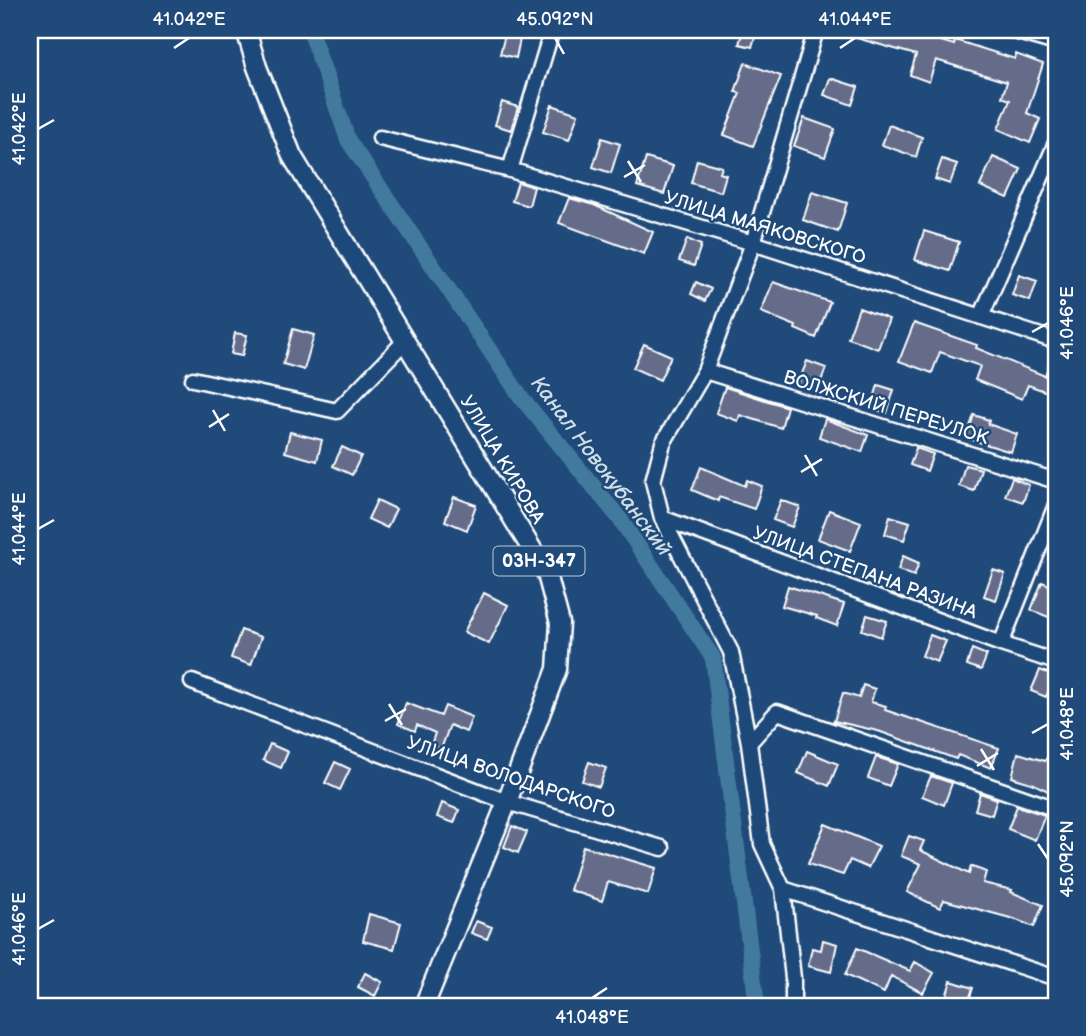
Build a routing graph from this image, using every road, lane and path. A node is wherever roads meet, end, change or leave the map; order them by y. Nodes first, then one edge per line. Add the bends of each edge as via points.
1 (246, 30) edge
2 (552, 30) edge
3 (816, 30) edge
4 (1011, 30) edge
5 (1056, 43) edge
6 (380, 138) dead end
7 (1055, 151) edge
8 (510, 170) junction
9 (753, 243) junction
10 (981, 317) junction
11 (405, 341) junction
12 (1056, 341) edge
13 (705, 371) junction
14 (193, 379) dead end
15 (1056, 481) edge
16 (1056, 505) edge
17 (662, 519) junction
18 (1001, 644) junction
19 (1056, 662) edge
20 (192, 682) dead end
21 (749, 743) junction
22 (507, 802) junction
23 (1056, 809) edge
24 (662, 848) dead end
25 (783, 889) junction
26 (1056, 978) edge
27 (424, 1006) edge
28 (793, 1006) edge

1 - 11 main road, УЛИЦА КИРОВА / 03Н-347 via 292,156
2 - 8 street
3 - 9 street
4 - 5 street
6 - 8 street, УЛИЦА МАЯКОВСКОГО
7 - 10 street
8 - 9 street, УЛИЦА МАЯКОВСКОГО
9 - 10 street, УЛИЦА МАЯКОВСКОГО
9 - 13 street
10 - 12 street, УЛИЦА МАЯКОВСКОГО
11 - 14 street via 337,411
11 - 22 main road, УЛИЦА КИРОВА / 03Н-347 via 547,574 560,623 556,669
13 - 15 street, ВОЛЖСКИЙ ПЕРЕУЛОК
13 - 17 street via 663,443 653,481
16 - 18 street
17 - 18 street, УЛИЦА СТЕПАНА РАЗИНА
17 - 21 street via 731,652
18 - 19 street, УЛИЦА СТЕПАНА РАЗИНА
20 - 22 street, УЛИЦА ВОЛОДАРСКОГО
21 - 23 street via 777,712
21 - 25 street via 762,844
22 - 24 street, УЛИЦА ВОЛОДАРСКОГО
22 - 27 main road, УЛИЦА КИРОВА / 03Н-347
25 - 26 street
25 - 28 street

